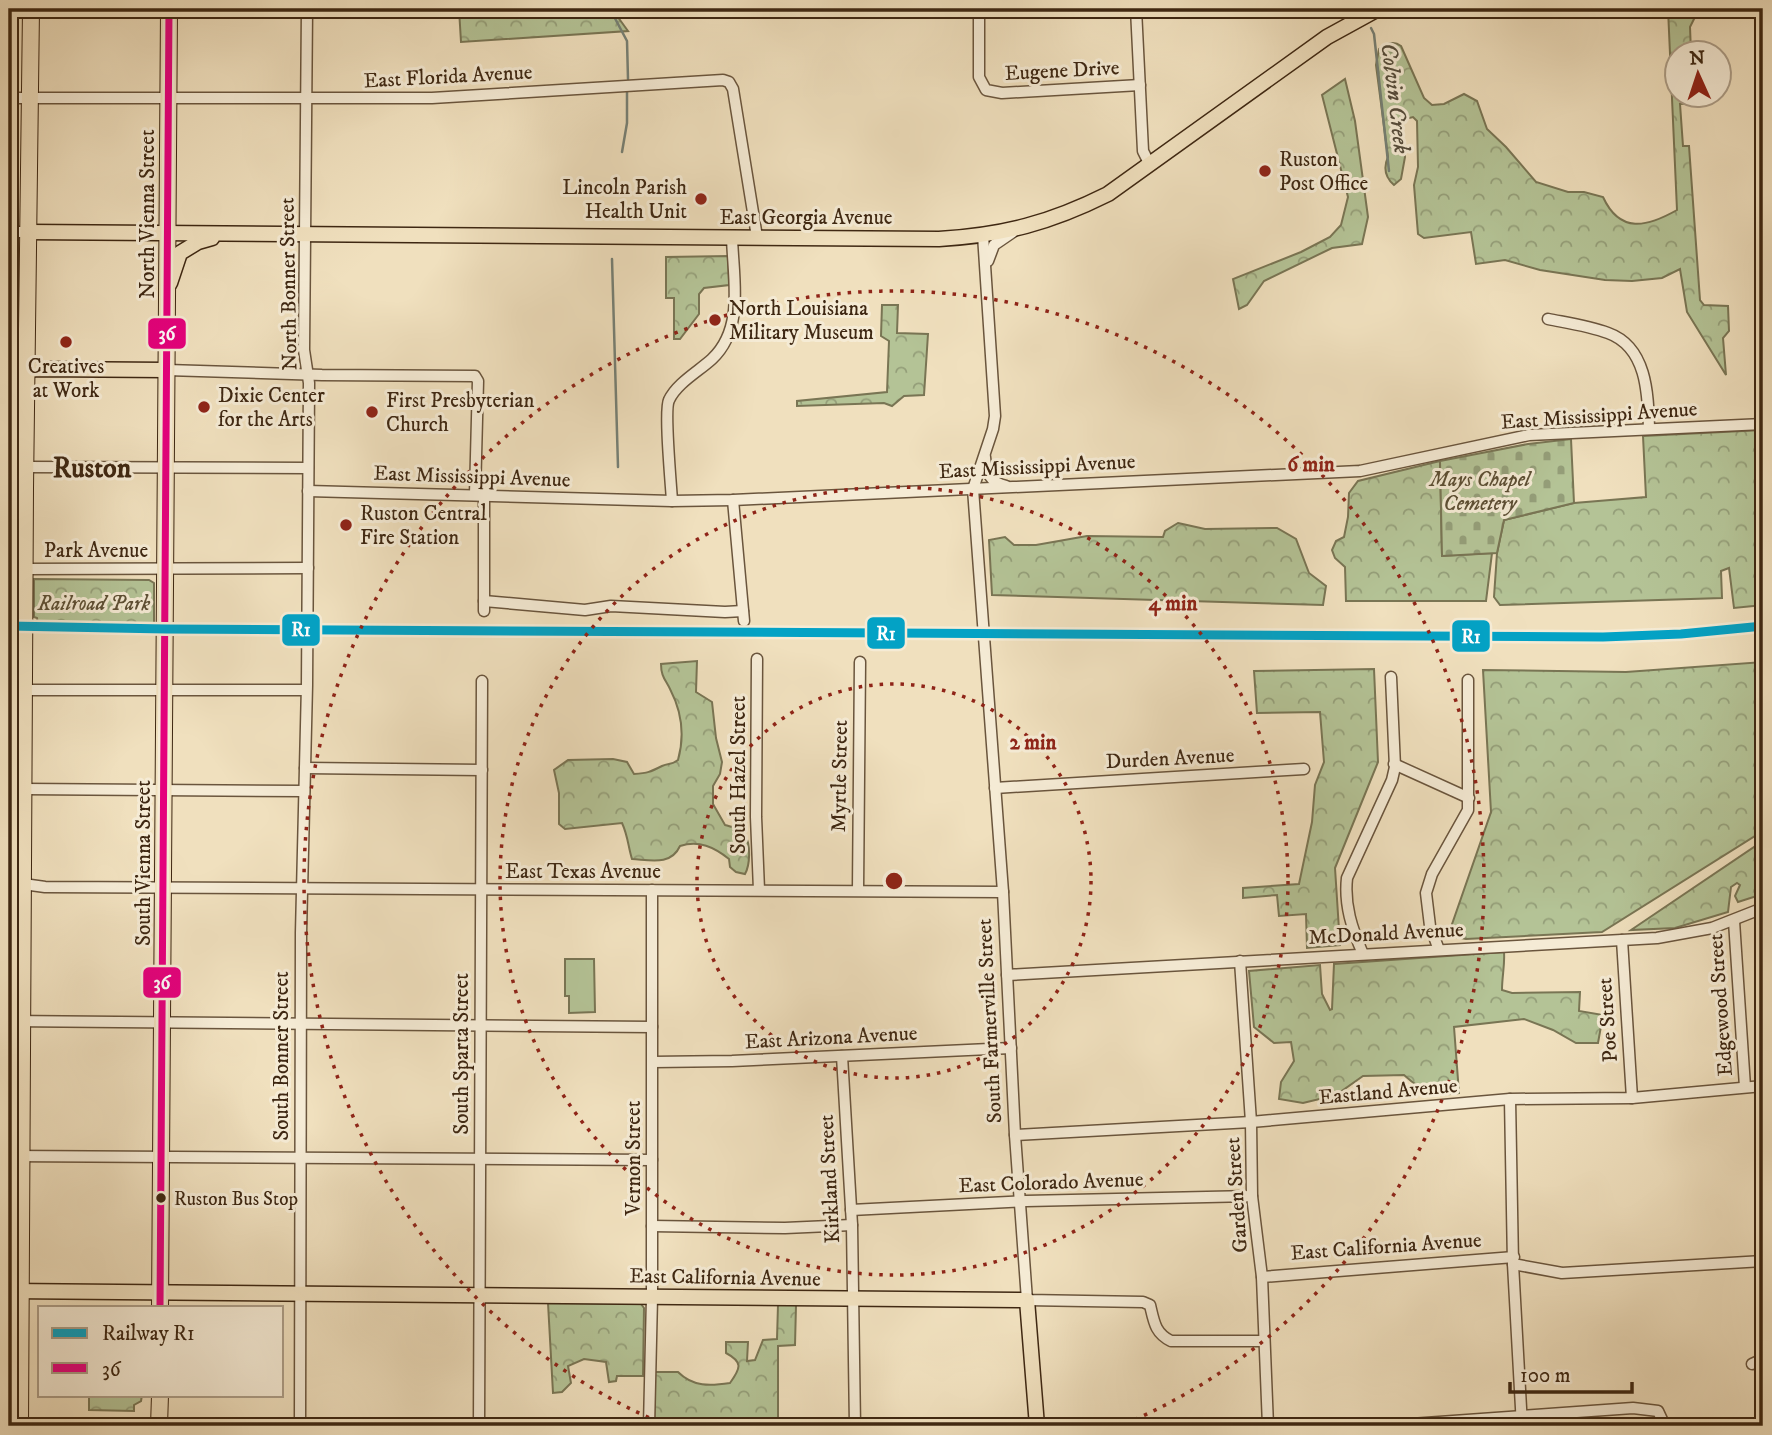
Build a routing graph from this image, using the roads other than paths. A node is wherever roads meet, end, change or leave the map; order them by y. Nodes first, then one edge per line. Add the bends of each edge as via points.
1 (31, 9) edge
2 (169, 9) edge
3 (307, 9) edge
4 (849, 9) edge
5 (867, 9) edge
6 (979, 9) edge
7 (1136, 9) edge
8 (1378, 9) edge
9 (1140, 85) junction
10 (9, 99) edge
11 (30, 99) junction
12 (169, 100) junction
13 (306, 100) junction
14 (1150, 166) junction
15 (1020, 229) junction
16 (9, 232) edge
17 (28, 232) junction
18 (168, 234) junction
19 (221, 235) junction
20 (983, 235) junction
21 (305, 236) junction
22 (732, 237) junction
23 (757, 237) junction
24 (987, 284) junction
25 (168, 306) junction
26 (1548, 319) dead end
27 (167, 370) junction
28 (26, 371) junction
29 (9, 372) edge
30 (307, 373) junction
31 (1763, 424) edge
32 (1649, 428) junction
33 (985, 453) junction
34 (25, 467) junction
35 (167, 468) junction
36 (308, 468) junction
37 (1012, 487) junction
38 (17, 489) edge
39 (973, 489) junction
40 (308, 491) junction
41 (479, 494) junction
42 (733, 500) junction
43 (672, 501) junction
44 (25, 569) junction
45 (167, 569) junction
46 (308, 573) junction
47 (17, 605) edge
48 (166, 629) joint
49 (757, 659) dead end
50 (17, 660) edge
51 (860, 662) dead end
52 (1391, 677) dead end
53 (1468, 680) dead end
54 (482, 681) dead end
55 (307, 688) junction
56 (24, 690) junction
57 (166, 690) junction
58 (1394, 764) junction
59 (16, 766) edge
60 (305, 768) junction
61 (1304, 769) dead end
62 (482, 770) junction
63 (995, 788) junction
64 (23, 789) junction
65 (164, 790) junction
66 (304, 791) junction
67 (1469, 797) junction
68 (16, 883) edge
69 (163, 888) junction
70 (302, 889) junction
71 (652, 890) junction
72 (759, 890) junction
73 (858, 890) junction
74 (480, 891) junction
75 (1003, 892) junction
76 (1763, 908) edge
77 (1734, 921) junction
78 (1622, 940) junction
79 (1439, 950) junction
80 (1363, 954) junction
81 (1241, 961) junction
82 (1007, 975) junction
83 (16, 1021) edge
84 (163, 1023) junction
85 (300, 1023) junction
86 (480, 1026) junction
87 (652, 1027) junction
88 (1011, 1048) junction
89 (842, 1056) junction
90 (653, 1062) junction
91 (1763, 1086) edge
92 (1745, 1087) junction
93 (1632, 1098) junction
94 (1510, 1099) junction
95 (1251, 1122) junction
96 (1015, 1135) junction
97 (15, 1156) edge
98 (162, 1157) junction
99 (300, 1158) junction
100 (479, 1159) junction
101 (652, 1160) junction
102 (1252, 1196) junction
103 (1020, 1202) junction
104 (851, 1210) junction
105 (652, 1226) junction
106 (852, 1226) junction
107 (1513, 1261) junction
108 (1763, 1261) edge
109 (1262, 1277) junction
110 (15, 1291) edge
111 (300, 1293) junction
112 (478, 1295) junction
113 (652, 1297) junction
114 (161, 1300) edge
115 (853, 1300) junction
116 (1027, 1300) junction
117 (1264, 1341) junction
118 (160, 1396) edge
119 (1522, 1422) edge
120 (20, 1426) edge
121 (159, 1426) edge
122 (300, 1426) edge
123 (479, 1426) edge
124 (649, 1426) edge
125 (855, 1426) edge
126 (1037, 1426) edge
127 (1268, 1426) edge
128 (1383, 1426) edge
129 (1665, 1426) edge

1 - 11 highway
2 - 12 highway, North Vienna Street
3 - 13 street, North Bonner Street
4 - 5 street
6 - 9 street, Eugene Drive via 979,77 985,90 1002,93
7 - 9 street
8 - 14 main road, East Georgia Avenue via 1327,37
9 - 14 street via 1143,150
10 - 11 street, East Florida Avenue
11 - 12 street, East Florida Avenue
11 - 17 highway
12 - 13 street, East Florida Avenue
12 - 18 highway, North Vienna Street
13 - 21 street, North Bonner Street
13 - 23 street, East Florida Avenue via 432,99 713,79 729,82
14 - 15 main road, East Georgia Avenue via 1075,211
15 - 20 main road, East Georgia Avenue
15 - 24 street via 991,249
16 - 17 street
17 - 18 main road, East Georgia Avenue
17 - 28 highway
18 - 19 main road, East Georgia Avenue
18 - 25 highway, North Vienna Street
19 - 21 main road, East Georgia Avenue
19 - 25 main road via 180,253 171,276
20 - 23 main road, East Georgia Avenue via 939,239
20 - 24 street
21 - 22 main road, East Georgia Avenue
21 - 30 street, North Bonner Street
22 - 23 main road, East Georgia Avenue
22 - 43 street via 734,317 730,336 667,404
24 - 33 street via 995,401
25 - 27 highway, North Vienna Street
26 - 32 street via 1608,333 1629,348 1646,382
27 - 28 main road
27 - 30 street
27 - 35 highway, North Vienna Street
28 - 29 main road
28 - 34 highway
30 - 36 street, North Bonner Street
30 - 41 street via 472,375 478,381
31 - 32 street, East Mississippi Avenue
32 - 37 street, East Mississippi Avenue via 1529,435 1360,471
33 - 37 street via 991,478
33 - 39 street
34 - 35 street
34 - 38 highway
35 - 36 street
35 - 45 highway, North Vienna Street
36 - 40 street, North Bonner Street
37 - 39 street, East Mississippi Avenue
38 - 44 highway
39 - 42 street, East Mississippi Avenue
39 - 63 street, South Farmerville Street
40 - 41 street, East Mississippi Avenue
40 - 46 street, North Bonner Street
41 - 42 street via 484,606 585,610 611,606 743,616
41 - 43 street, East Mississippi Avenue
42 - 43 street, East Mississippi Avenue
44 - 45 street, Park Avenue
44 - 47 highway
45 - 46 street, Park Avenue
45 - 48 highway, North Vienna Street
46 - 55 street, North Bonner Street
47 - 50 highway via 25,626
48 - 57 highway, South Vienna Street
49 - 72 street, South Hazel Street
50 - 56 highway
51 - 73 street, Myrtle Street
52 - 58 street
53 - 67 street
54 - 62 street, South Sparta Street
55 - 57 street
55 - 60 street, South Bonner Street
56 - 57 street
56 - 59 highway
57 - 65 highway, South Vienna Street
58 - 67 street
58 - 80 street via 1392,780 1347,878 1348,912
59 - 64 highway
60 - 62 street
60 - 66 street, South Bonner Street
61 - 63 street, Durden Avenue
62 - 74 street, South Sparta Street
63 - 75 street, South Farmerville Street
64 - 65 street
64 - 68 highway
65 - 66 street
65 - 69 highway, South Vienna Street
66 - 70 street, South Bonner Street
67 - 79 street via 1468,810 1426,893
68 - 69 street, East Texas Avenue
68 - 83 highway
69 - 70 street, East Texas Avenue
69 - 84 highway, South Vienna Street
70 - 74 street, East Texas Avenue
70 - 85 street, South Bonner Street
71 - 72 street, East Texas Avenue
71 - 74 street, East Texas Avenue
71 - 87 street, Vernon Street
72 - 73 street, East Texas Avenue
73 - 75 street, East Texas Avenue
74 - 86 street, South Sparta Street
75 - 82 street, South Farmerville Street
76 - 77 street, McDonald Avenue
77 - 78 street, McDonald Avenue via 1691,934
77 - 92 street, Edgewood Street
78 - 79 street, McDonald Avenue
78 - 93 street, Poe Street
79 - 80 street, McDonald Avenue
80 - 81 street, McDonald Avenue
81 - 82 street, McDonald Avenue
81 - 95 street, Garden Street
82 - 88 street, South Farmerville Street
83 - 84 street
83 - 97 highway
84 - 85 street
84 - 98 highway, South Vienna Street
85 - 86 street
85 - 99 street, South Bonner Street
86 - 87 street
86 - 100 street, South Sparta Street
87 - 90 street, Vernon Street
88 - 89 street, East Arizona Avenue
88 - 96 street, South Farmerville Street
89 - 90 street, East Arizona Avenue
89 - 104 street, Kirkland Street
90 - 101 street, Vernon Street
91 - 92 street, Eastland Avenue
92 - 93 street, Eastland Avenue
93 - 94 street, Eastland Avenue
94 - 95 street, Eastland Avenue
94 - 107 street
95 - 96 street, Eastland Avenue
95 - 102 street, Garden Street
96 - 103 street, South Farmerville Street
97 - 98 street
97 - 110 highway
98 - 99 street
98 - 114 highway, South Vienna Street
99 - 100 street
99 - 111 street, South Bonner Street
100 - 101 street
100 - 112 street, South Sparta Street
101 - 105 street, Vernon Street
102 - 103 street, East Colorado Avenue
102 - 109 street, Garden Street
103 - 104 street, East Colorado Avenue
103 - 116 street, South Farmerville Street
104 - 106 street, Kirkland Street
105 - 106 street
105 - 113 street, Vernon Street
106 - 115 street, Kirkland Street
107 - 108 street, East California Avenue via 1562,1273
107 - 109 street, East California Avenue
107 - 119 street
109 - 117 street, Garden Street
110 - 114 main road, East California Avenue
110 - 120 highway
111 - 112 main road, East California Avenue
111 - 114 main road, East California Avenue
111 - 122 street, South Bonner Street
112 - 113 main road, East California Avenue
112 - 123 street, South Sparta Street
113 - 115 main road, East California Avenue
113 - 124 street, Vernon Street
115 - 116 main road, East California Avenue
115 - 125 street, Kirkland Street
116 - 117 street, East California Avenue via 1143,1302 1150,1305 1161,1336 1171,1341
116 - 126 main road, South Farmerville Street
117 - 127 street, Garden Street
118 - 121 highway
119 - 128 street
119 - 129 street via 1633,1408 1658,1411

